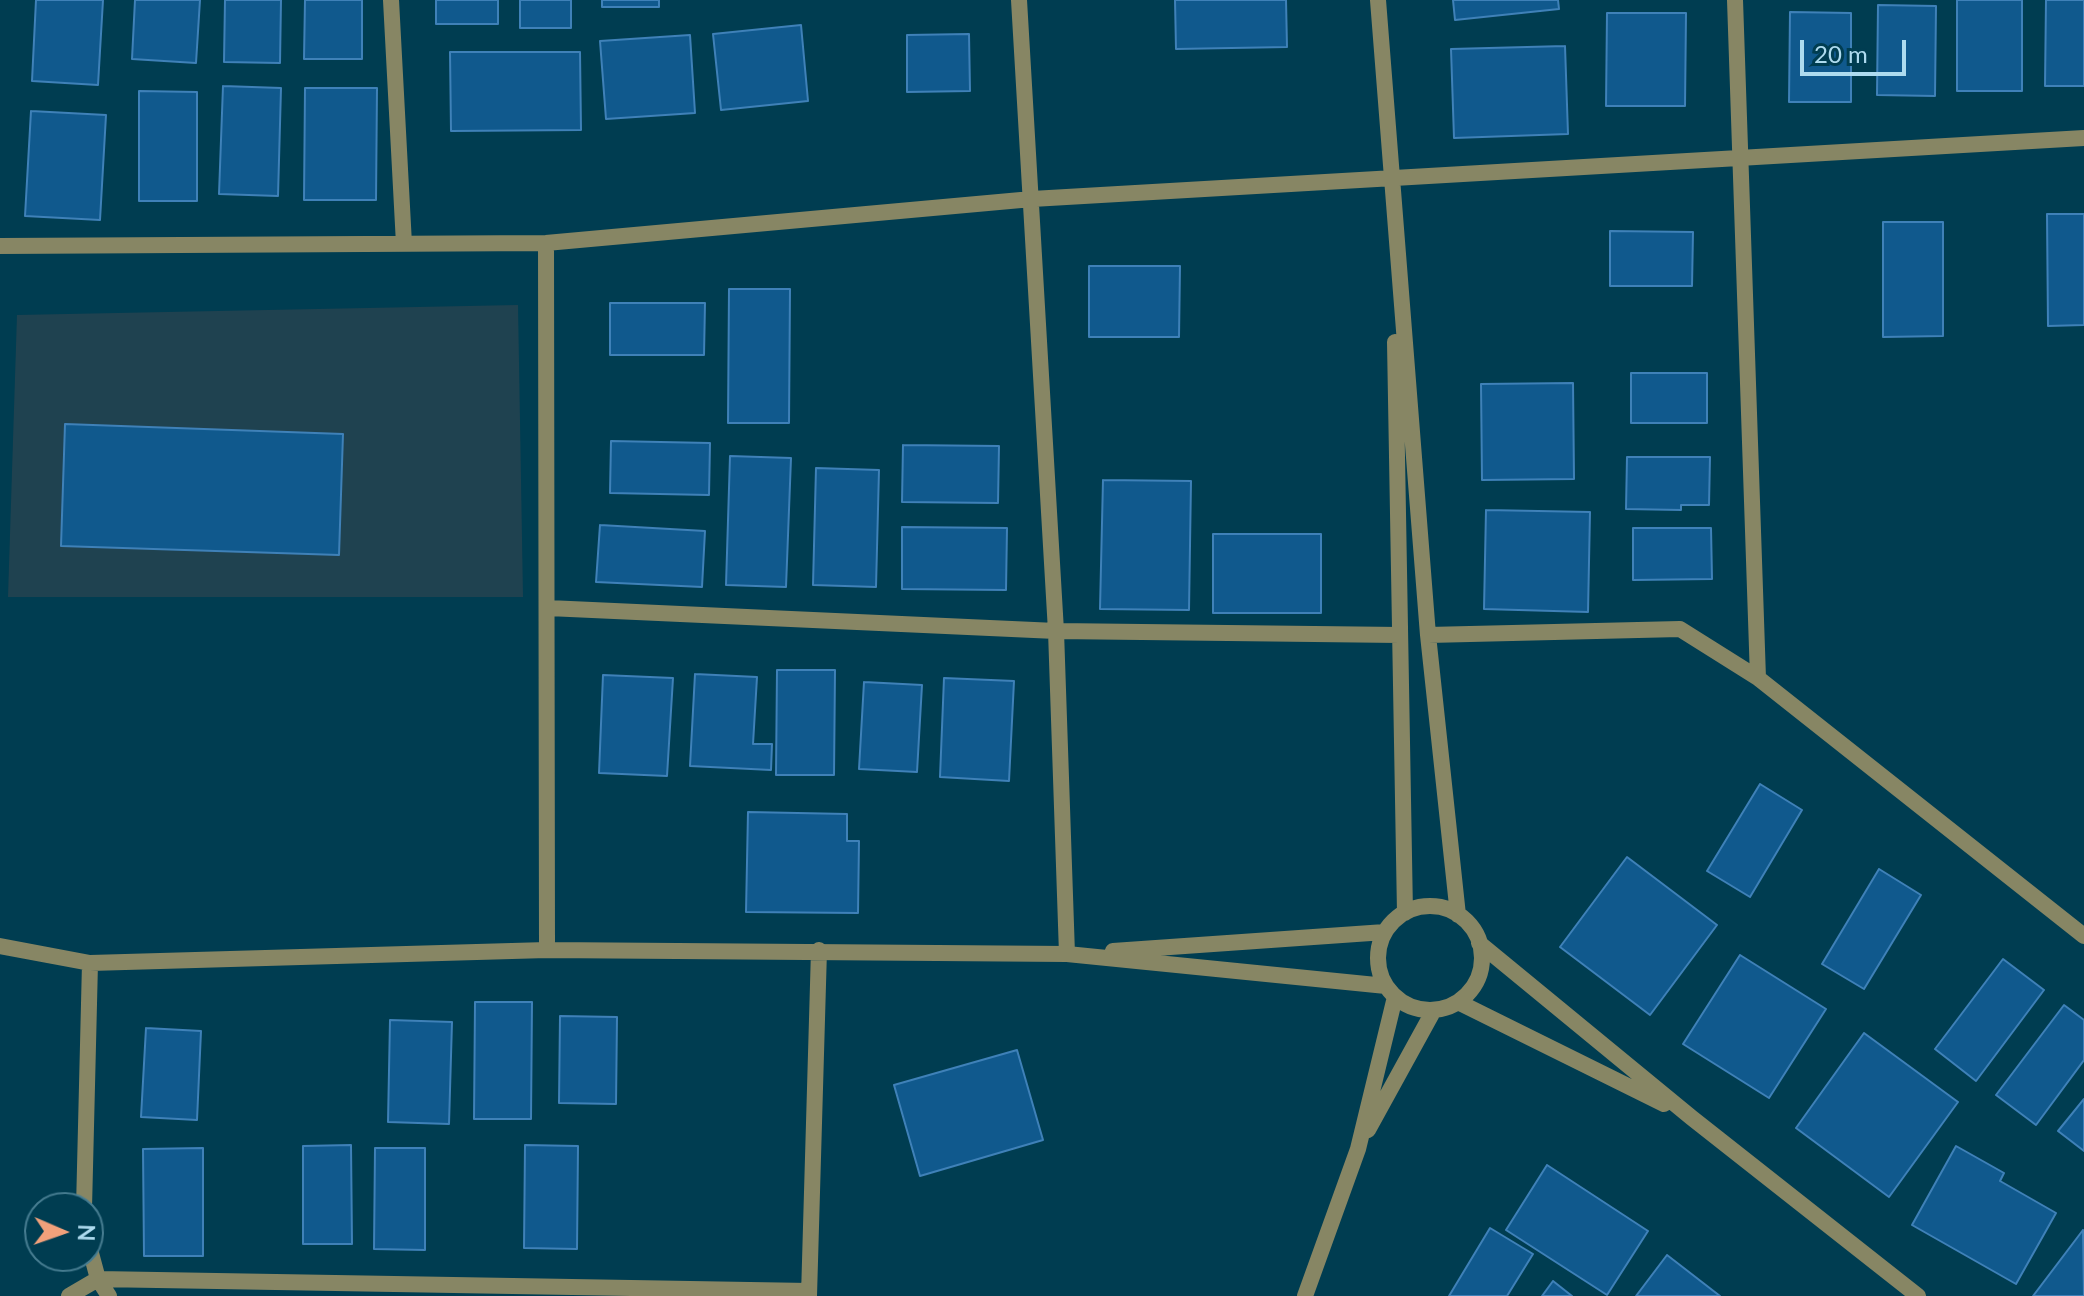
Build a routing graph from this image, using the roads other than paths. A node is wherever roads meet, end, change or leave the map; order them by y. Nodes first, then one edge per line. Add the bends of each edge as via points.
1 (391, 0) edge
2 (1019, 0) edge
3 (1378, 0) edge
4 (1735, 0) edge
5 (2084, 138) edge
6 (1739, 158) junction
7 (1392, 176) junction
8 (1032, 199) junction
9 (546, 243) junction
10 (404, 244) junction
11 (0, 246) edge
12 (548, 608) junction
13 (1056, 631) junction
14 (1400, 635) junction
15 (1428, 635) junction
16 (1758, 678) junction
17 (1405, 913) junction
18 (1458, 915) junction
19 (1385, 932) junction
20 (2084, 936) edge
21 (1479, 943) junction
22 (0, 946) edge
23 (547, 950) junction
24 (819, 950) junction
25 (1067, 954) junction
26 (90, 963) junction
27 (1391, 991) junction
28 (1458, 1002) junction
29 (1434, 1010) junction
30 (1692, 1118) junction
31 (1358, 1149) junction
32 (84, 1192) edge
33 (96, 1272) edge
34 (98, 1279) junction
35 (500, 1290) edge
36 (809, 1294) edge
37 (69, 1296) edge
38 (109, 1296) edge
39 (1305, 1296) edge
40 (1918, 1296) edge

1 - 10 street
2 - 8 street
3 - 7 street
4 - 6 street
5 - 6 street
6 - 7 street
6 - 16 street
7 - 8 street
7 - 14 street
7 - 15 street
8 - 9 street
8 - 13 street
9 - 10 street
9 - 12 street
10 - 11 street
12 - 13 street
12 - 23 street
13 - 14 street
13 - 25 street
14 - 17 street
15 - 16 street via 1680,629
15 - 18 street
16 - 20 street
17 - 18 street via 1432,906
17 - 19 street
18 - 21 street
19 - 25 street
19 - 27 street via 1378,959
21 - 28 street via 1479,976
21 - 30 street
22 - 26 street
23 - 24 street
23 - 26 street
24 - 25 street
24 - 36 street
25 - 27 street
26 - 32 street
27 - 29 street via 1407,1005
27 - 31 street
28 - 29 street
28 - 30 street
29 - 31 street
30 - 40 street
31 - 39 street
33 - 34 street
34 - 35 street
34 - 37 street
34 - 38 street
35 - 36 street

